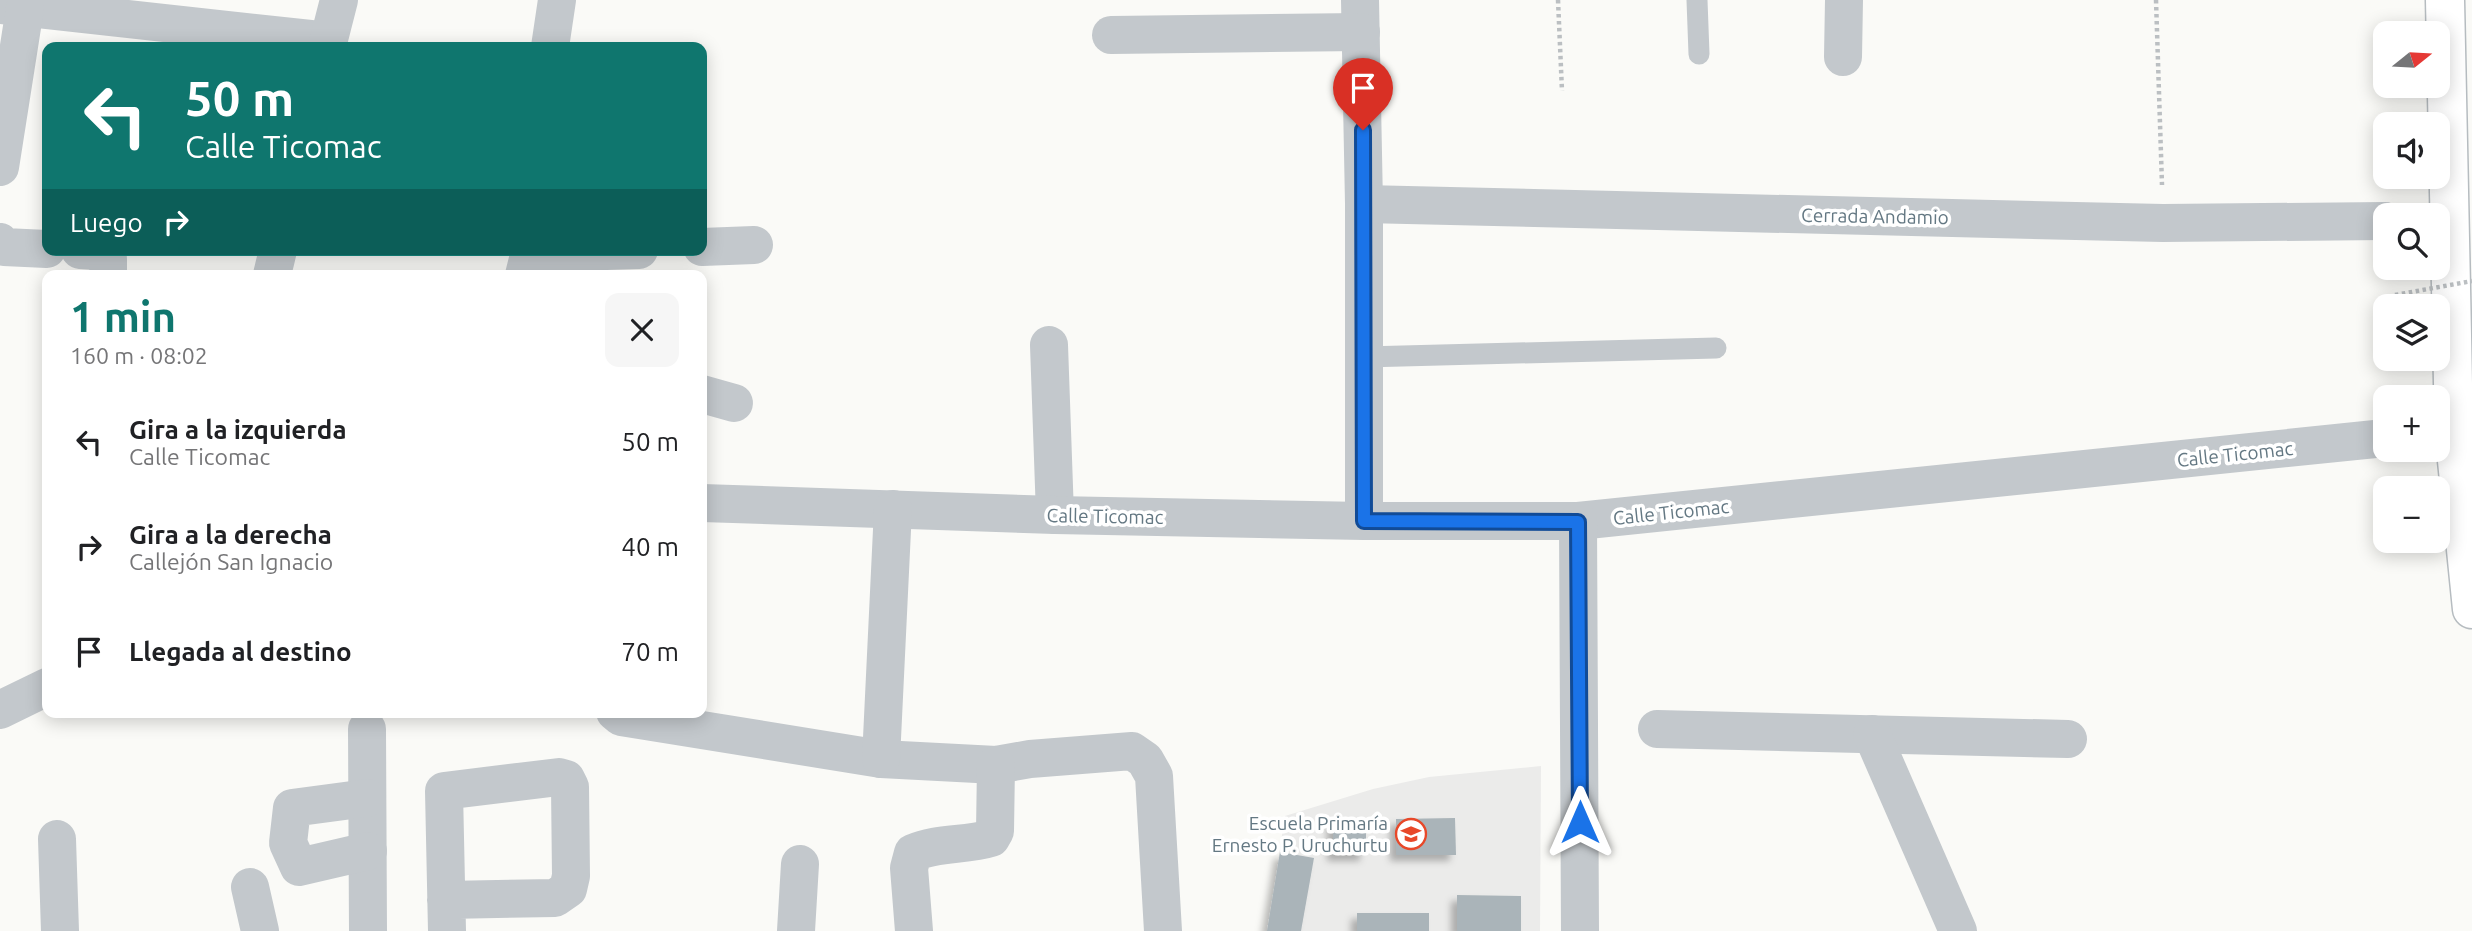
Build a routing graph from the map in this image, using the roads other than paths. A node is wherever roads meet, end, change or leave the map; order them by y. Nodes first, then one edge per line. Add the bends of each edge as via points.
1 (339, 0) edge
2 (557, 0) edge
3 (1697, 0) edge
4 (1844, 0) edge
5 (2445, 0) edge
6 (13, 6) edge
7 (1361, 16) edge
8 (1111, 35) dead end
9 (311, 42) edge
10 (328, 42) edge
11 (551, 42) edge
12 (1699, 54) dead end
13 (1843, 57) dead end
14 (0, 167) edge
15 (1364, 204) junction
16 (2453, 220) edge
17 (2373, 221) edge
18 (0, 242) edge
19 (754, 246) dead end
20 (707, 247) edge
21 (42, 249) edge
22 (534, 256) edge
23 (525, 270) edge
24 (1049, 345) dead end
25 (1716, 348) dead end
26 (1364, 357) junction
27 (2455, 432) edge
28 (2373, 439) edge
29 (707, 503) edge
30 (893, 509) junction
31 (1055, 515) junction
32 (1364, 521) junction
33 (1578, 522) junction
34 (2472, 609) edge
35 (42, 689) edge
36 (0, 710) edge
37 (627, 718) edge
38 (367, 729) dead end
39 (1657, 729) dead end
40 (1872, 734) junction
41 (2068, 739) dead end
42 (881, 759) junction
43 (996, 765) junction
44 (367, 798) junction
45 (57, 839) dead end
46 (368, 851) junction
47 (800, 864) dead end
48 (250, 887) dead end
49 (446, 915) edge
50 (60, 931) edge
51 (260, 931) edge
52 (368, 931) edge
53 (796, 931) edge
54 (914, 931) edge
55 (1163, 931) edge
56 (1580, 931) edge
57 (1958, 931) edge

1 - 10 street
2 - 11 street
3 - 12 lane
4 - 13 street
5 - 16 main road
6 - 9 street
6 - 14 street
7 - 8 street
7 - 15 street
15 - 17 street, Cerrada Andamio via 2163,222
15 - 26 street
16 - 27 main road
18 - 21 street via 4,247
19 - 20 street
22 - 23 street via 528,259
24 - 31 street
25 - 26 lane
26 - 32 street
27 - 34 main road
28 - 33 street, Calle Ticomac
29 - 30 street, Calle Ticomac
30 - 31 street, Calle Ticomac
30 - 42 street
31 - 32 street, Calle Ticomac
32 - 33 street, Calle Ticomac
33 - 56 street
35 - 36 street
37 - 42 street
38 - 44 street
39 - 40 street
40 - 41 street
40 - 57 street
42 - 43 street
43 - 54 street via 995,831 991,838 913,853 909,868
43 - 55 street via 1132,751 1145,760 1154,776
44 - 46 street
44 - 46 street via 292,808 288,843 299,867
45 - 50 street
46 - 52 street
47 - 53 street
48 - 51 street
49 - 49 street via 444,791 566,779 570,787 568,889 555,898

